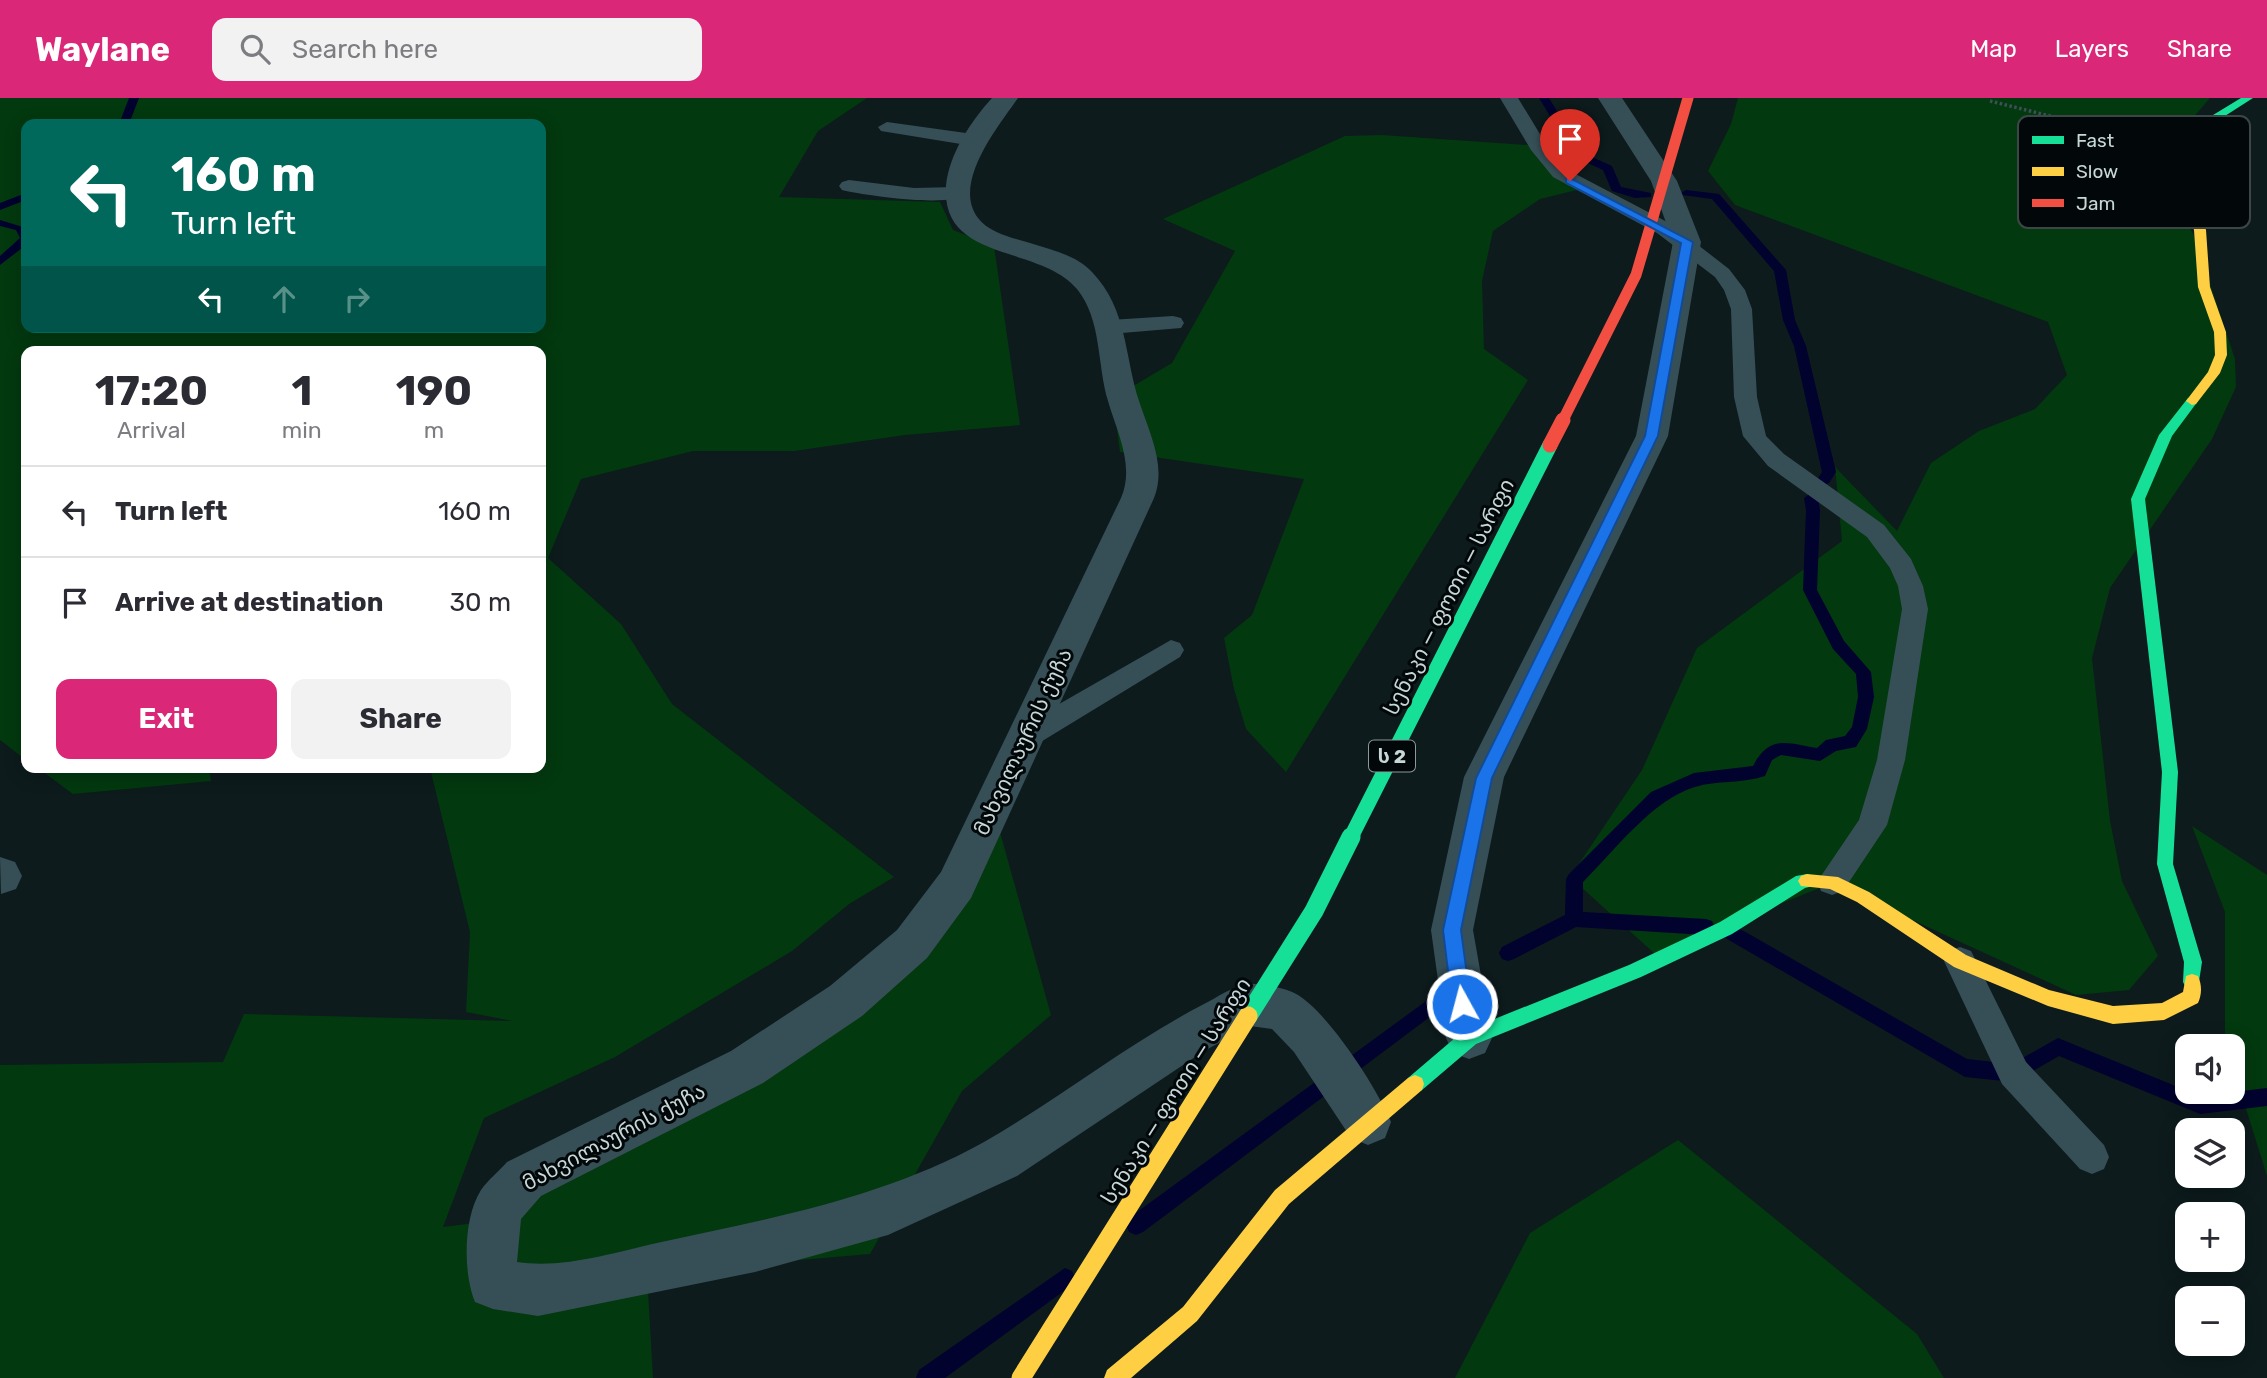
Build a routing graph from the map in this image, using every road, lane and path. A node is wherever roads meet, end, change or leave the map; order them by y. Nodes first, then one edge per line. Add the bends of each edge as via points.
1 (1006, 98) edge
2 (1509, 98) edge
3 (1610, 98) edge
4 (1688, 98) edge
5 (2248, 98) edge
6 (1990, 102) dead end
7 (2047, 116) edge
8 (2219, 116) edge
9 (887, 127) dead end
10 (973, 140) junction
11 (849, 186) dead end
12 (957, 193) junction
13 (2199, 228) edge
14 (1687, 242) junction
15 (1173, 323) dead end
16 (1110, 327) junction
17 (1171, 650) dead end
18 (1029, 735) junction
19 (1832, 882) junction
20 (1960, 961) junction
21 (1469, 1038) junction
22 (1358, 1105) junction
23 (2092, 1157) dead end
24 (1021, 1378) edge
25 (1115, 1378) edge

1 - 10 street
2 - 14 lane via 1552,166 1570,181
3 - 14 street via 1664,181
4 - 24 main road, სენაკი — ფოთი — სარფი / ს 2, bridge via 1636,275 1314,911
5 - 8 main road
6 - 7 path
9 - 10 lane
10 - 12 street
11 - 12 lane via 915,194
12 - 16 street, მახვილაურის ქუჩა via 959,215 975,231 1077,273 1099,300
13 - 20 main road via 2204,287 2220,332 2221,355 2214,373 2166,435 2138,499 2170,772 2165,864 2193,962 2192,997 2164,1011 2113,1015 2048,998
14 - 19 lane via 1724,275 1739,303 1754,435 1769,456 1885,538 1913,585 1915,609 1891,760 1872,825
14 - 21 street via 1652,436 1484,778 1452,930
15 - 16 lane
16 - 18 street, მახვილაურის ქუჩა via 1116,372 1142,461 1143,485
17 - 18 lane
18 - 22 street, მახვილაურის ქუჩა via 956,885 912,944 846,1001 747,1067 524,1179 498,1208 491,1254 494,1284 538,1291 614,1278 888,1211 1000,1159 1188,1036 1246,1005 1283,1010 1310,1037
19 - 20 main road via 1863,897
19 - 21 main road via 1802,881 1726,928 1635,971
20 - 23 lane via 2014,1073
21 - 22 main road
22 - 25 main road via 1190,1314

